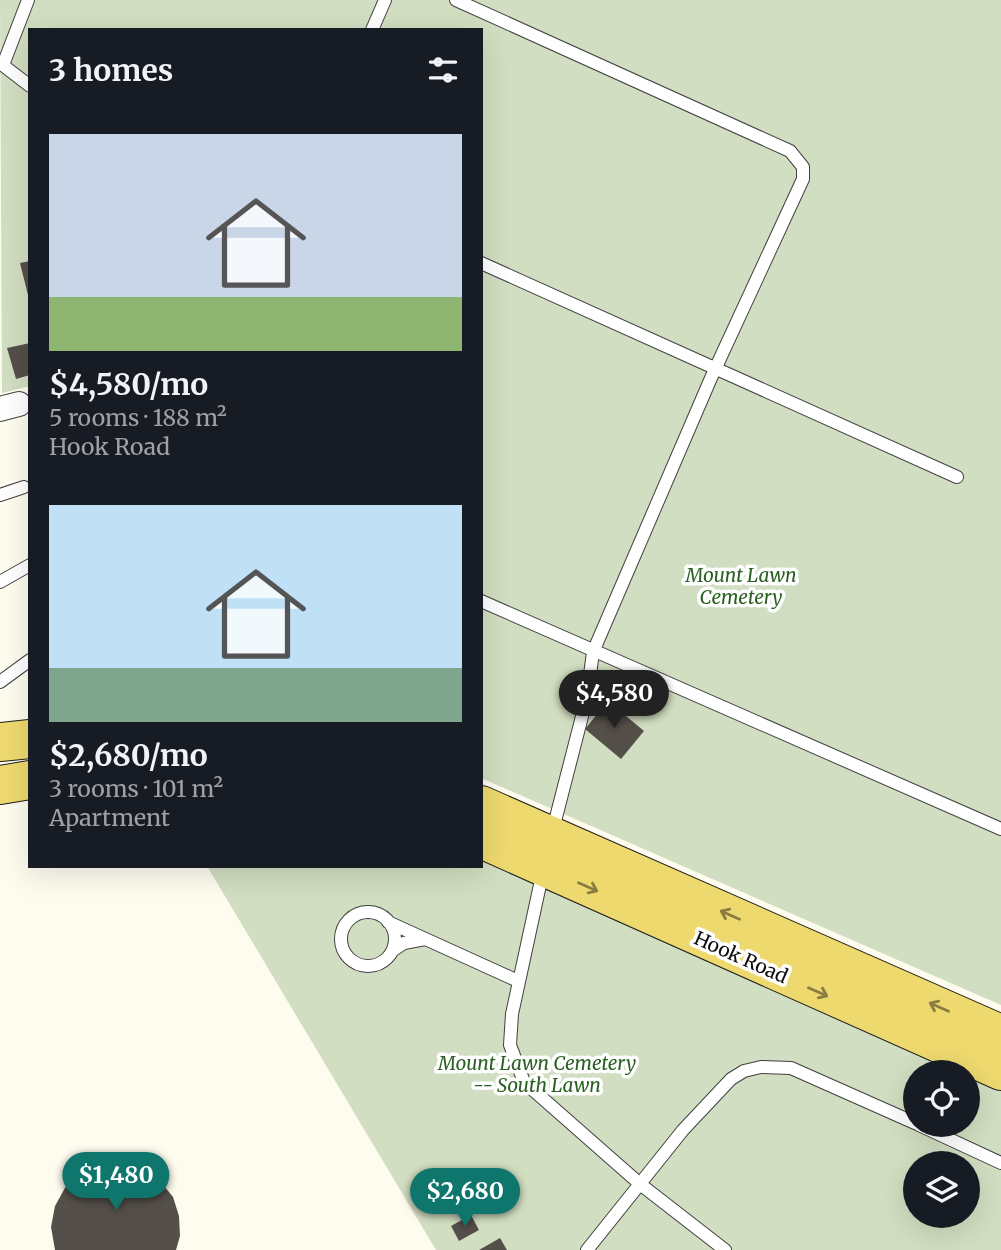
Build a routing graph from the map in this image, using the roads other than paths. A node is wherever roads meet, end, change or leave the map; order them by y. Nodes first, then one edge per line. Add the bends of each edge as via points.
1 (28, 0) edge
2 (386, 0) edge
3 (456, 0) edge
4 (373, 28) edge
5 (1, 64) edge
6 (28, 84) edge
7 (483, 264) edge
8 (715, 369) junction
9 (957, 477) dead end
10 (24, 486) dead end
11 (0, 495) edge
12 (28, 566) edge
13 (0, 582) edge
14 (483, 602) edge
15 (593, 652) junction
16 (28, 661) edge
17 (0, 682) edge
18 (28, 739) edge
19 (0, 742) edge
20 (28, 780) edge
21 (0, 785) edge
22 (483, 806) edge
23 (1001, 829) edge
24 (483, 839) edge
25 (547, 852) junction
26 (388, 922) junction
27 (425, 939) junction
28 (392, 951) junction
29 (518, 981) junction
30 (1001, 1034) edge
31 (1001, 1071) edge
32 (903, 1118) edge
33 (945, 1137) edge
34 (1001, 1163) edge
35 (639, 1184) junction
36 (587, 1250) edge
37 (725, 1250) edge

1 - 5 lane
2 - 4 lane
3 - 8 lane via 790,151 803,167 803,179
5 - 6 lane
7 - 8 lane
8 - 9 lane
8 - 15 lane
10 - 11 lane
12 - 13 lane
14 - 15 lane
15 - 23 lane
15 - 25 lane via 587,697
16 - 17 lane
18 - 19 main road
20 - 21 main road
22 - 25 main road, Hook Road
24 - 25 main road, Hook Road
25 - 29 lane
30 -> 25 main road, Hook Road
25 -> 31 main road, Hook Road
26 - 27 lane
26 - 28 lane via 395,938
26 - 28 lane via 374,914 357,915 344,926 341,943 349,959 366,966 383,961
27 - 28 lane
27 - 29 lane
29 - 35 lane via 510,1045 524,1082
32 - 35 lane via 791,1068 761,1067 731,1079
33 - 34 lane
35 - 36 lane
35 - 37 lane

